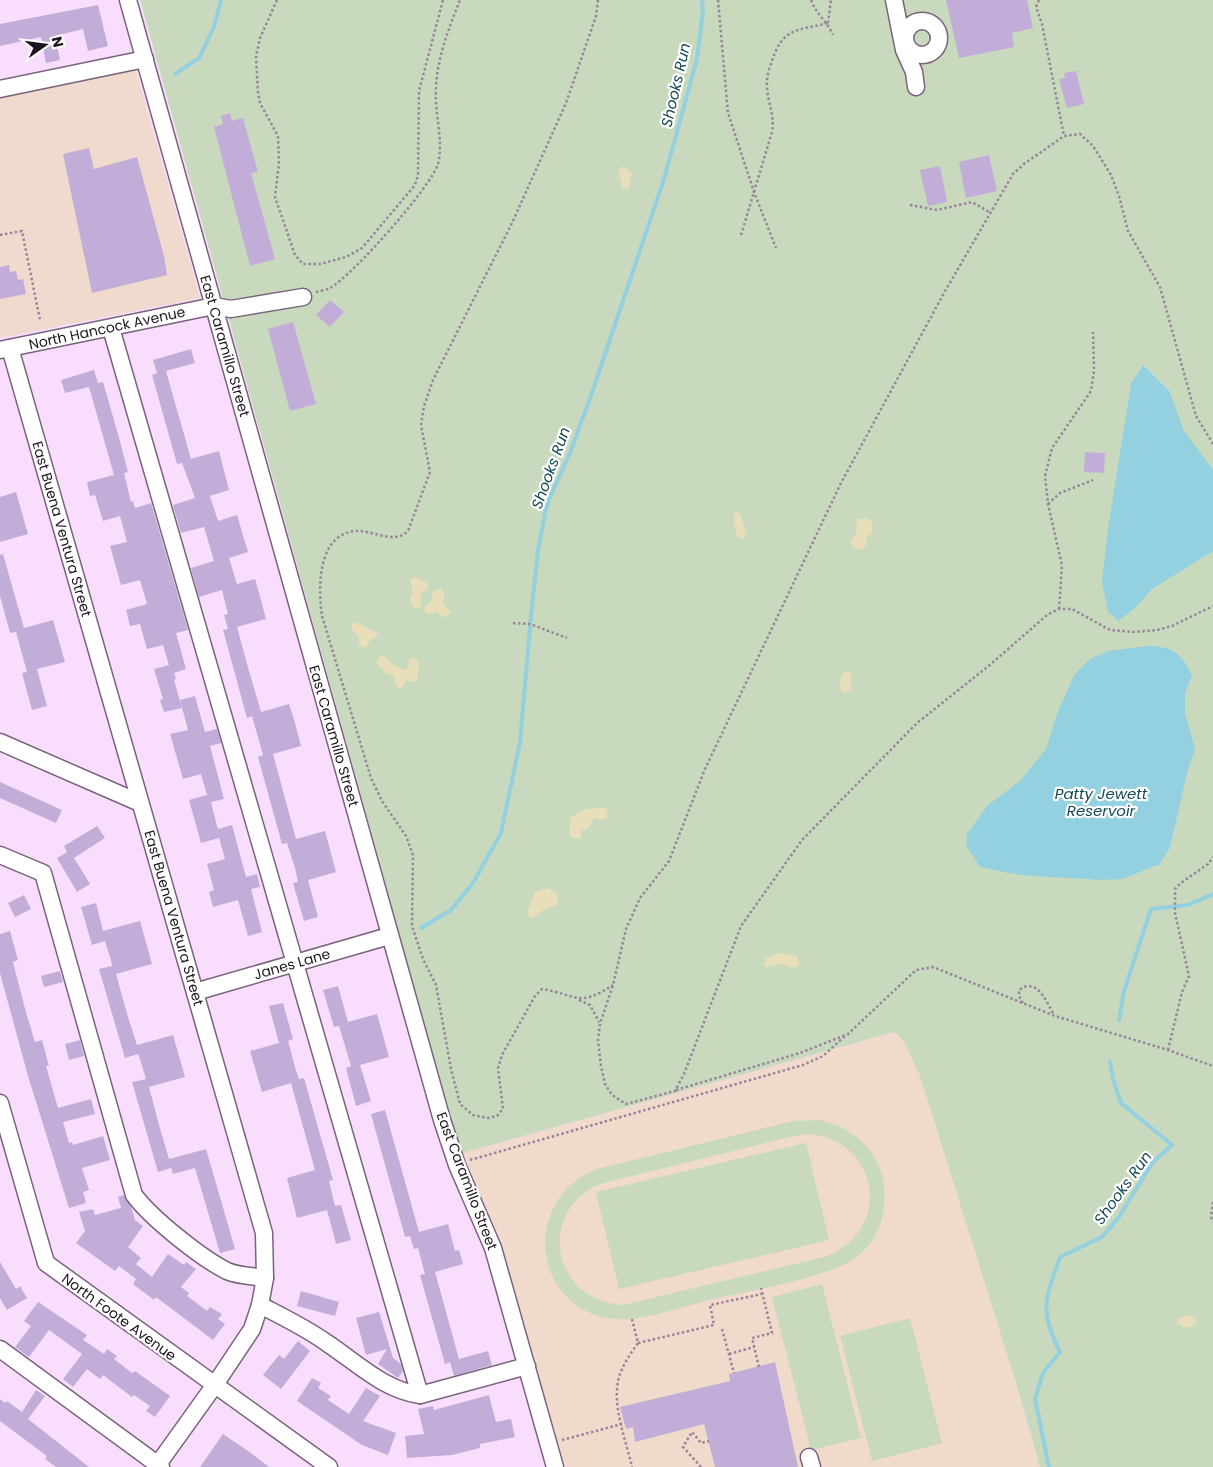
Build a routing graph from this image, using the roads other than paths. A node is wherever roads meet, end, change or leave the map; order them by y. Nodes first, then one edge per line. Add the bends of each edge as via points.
1 (128, 0) edge
2 (894, 0) edge
3 (145, 59) junction
4 (916, 87) dead end
5 (0, 89) edge
6 (302, 297) road end
7 (214, 306) junction
8 (111, 328) junction
9 (5, 349) edge
10 (0, 742) edge
11 (140, 803) junction
12 (0, 855) edge
13 (389, 936) junction
14 (294, 963) junction
15 (195, 992) junction
16 (0, 1103) edge
17 (265, 1278) junction
18 (260, 1305) junction
19 (0, 1350) edge
20 (527, 1366) junction
21 (214, 1386) junction
22 (420, 1395) junction
23 (158, 1466) edge
24 (551, 1466) edge
25 (329, 1467) edge

1 - 3 street, East Caramillo Street
2 - 4 street
3 - 5 street
3 - 7 street, East Caramillo Street
6 - 7 street, North Hancock Avenue via 231,309
7 - 8 street, North Hancock Avenue
7 - 13 street, East Caramillo Street
8 - 9 street, North Hancock Avenue
8 - 14 street
9 - 11 street, East Buena Ventura Street
10 - 11 street
11 - 15 street, East Buena Ventura Street
12 - 17 street via 43,873 134,1195 153,1217 213,1262 229,1272
13 - 14 street, Janes Lane
13 - 20 street, East Caramillo Street via 442,1120 457,1165 493,1248
14 - 15 street, Janes Lane
14 - 22 street
15 - 17 street, East Buena Ventura Street via 264,1233
16 - 21 street, North Foote Avenue via 46,1263
17 - 18 street, East Buena Ventura Street
18 - 21 street, East Buena Ventura Street via 252,1329
18 - 22 street via 300,1325 387,1386
19 - 23 street
20 - 22 street
20 - 24 street, East Caramillo Street
21 - 23 street, East Buena Ventura Street
21 - 25 street, North Foote Avenue

